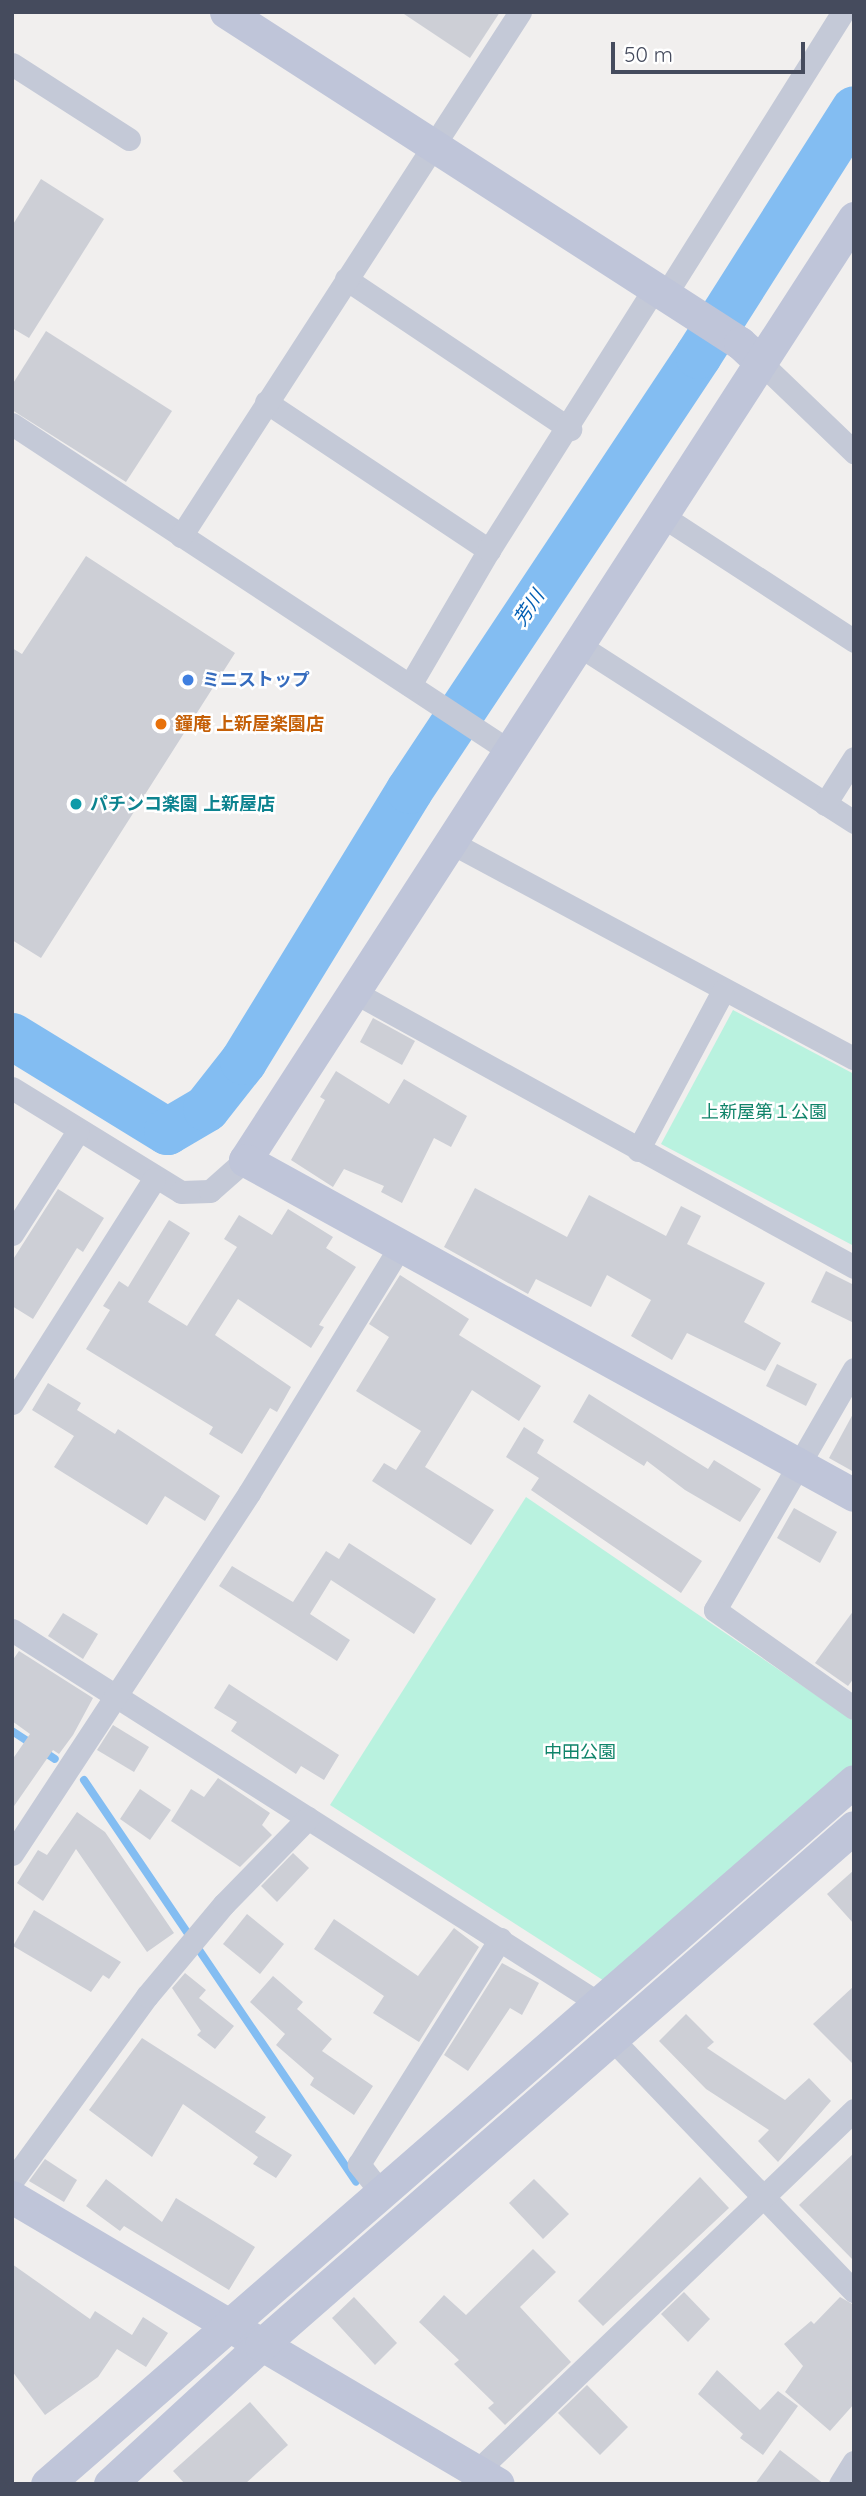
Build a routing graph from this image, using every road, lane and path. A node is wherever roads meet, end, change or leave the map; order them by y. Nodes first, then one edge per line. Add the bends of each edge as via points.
1 (226, 12) edge
2 (520, 12) edge
3 (843, 12) edge
4 (12, 64) edge
5 (130, 139) dead end
6 (433, 147) junction
7 (851, 229) edge
8 (346, 279) junction
9 (663, 297) junction
10 (750, 352) junction
11 (266, 402) junction
12 (12, 424) edge
13 (570, 429) junction
14 (854, 452) edge
15 (664, 517) junction
16 (181, 536) junction
17 (489, 550) junction
18 (854, 641) edge
19 (580, 646) junction
20 (419, 691) junction
21 (503, 746) junction
22 (854, 758) edge
23 (825, 804) junction
24 (854, 822) edge
25 (452, 842) junction
26 (723, 991) junction
27 (354, 992) junction
28 (854, 1059) edge
29 (12, 1088) edge
30 (78, 1131) junction
31 (638, 1150) junction
32 (245, 1160) junction
33 (154, 1179) junction
34 (12, 1234) edge
35 (400, 1247) junction
36 (854, 1267) edge
37 (854, 1369) edge
38 (12, 1403) edge
39 (800, 1465) junction
40 (854, 1495) edge
41 (12, 1630) edge
42 (115, 1695) junction
43 (854, 1708) edge
44 (854, 1781) edge
45 (308, 1818) junction
46 (854, 1827) edge
47 (12, 1854) edge
48 (500, 1940) junction
49 (600, 2004) junction
50 (611, 2038) junction
51 (854, 2110) edge
52 (12, 2181) edge
53 (379, 2190) junction
54 (12, 2197) edge
55 (764, 2197) junction
56 (854, 2291) edge
57 (229, 2325) junction
58 (261, 2345) junction
59 (854, 2462) edge
60 (487, 2478) edge
61 (47, 2484) edge
62 (110, 2484) edge
63 (840, 2484) edge

1 - 6 street
2 - 6 street
3 - 9 street
4 - 5 street
6 - 8 street
6 - 9 street
7 - 10 street
8 - 11 street
8 - 13 street
9 - 10 street
9 - 13 street
10 - 14 street
10 - 15 street
11 - 16 street
11 - 17 street
12 - 16 street
13 - 17 street
15 - 18 street
15 - 19 street
16 - 20 street
17 - 20 street
19 - 21 street
19 - 23 street
20 - 21 street
21 - 25 street
22 - 23 street
23 - 24 street
25 - 26 street
25 - 27 street
26 - 28 street
26 - 31 street
27 - 31 street
27 - 32 street
29 - 30 street
30 - 33 street
30 - 34 street
31 - 36 street
32 - 33 street via 219,1186 199,1194 181,1192
32 - 35 street
33 - 38 street
35 - 39 street
35 - 42 street via 249,1493
37 - 39 street
39 - 40 street
39 - 43 street via 715,1610
41 - 42 street
42 - 45 street
42 - 47 street
44 - 49 street
45 - 48 street
45 - 52 street via 181,1955
46 - 50 street
48 - 49 street
48 - 53 street via 359,2164
49 - 53 street
50 - 55 street
50 - 58 street
51 - 55 street
53 - 57 street
54 - 57 street
55 - 56 street
55 - 60 street
57 - 58 street
57 - 61 street
58 - 60 street
58 - 62 street
59 - 63 street

